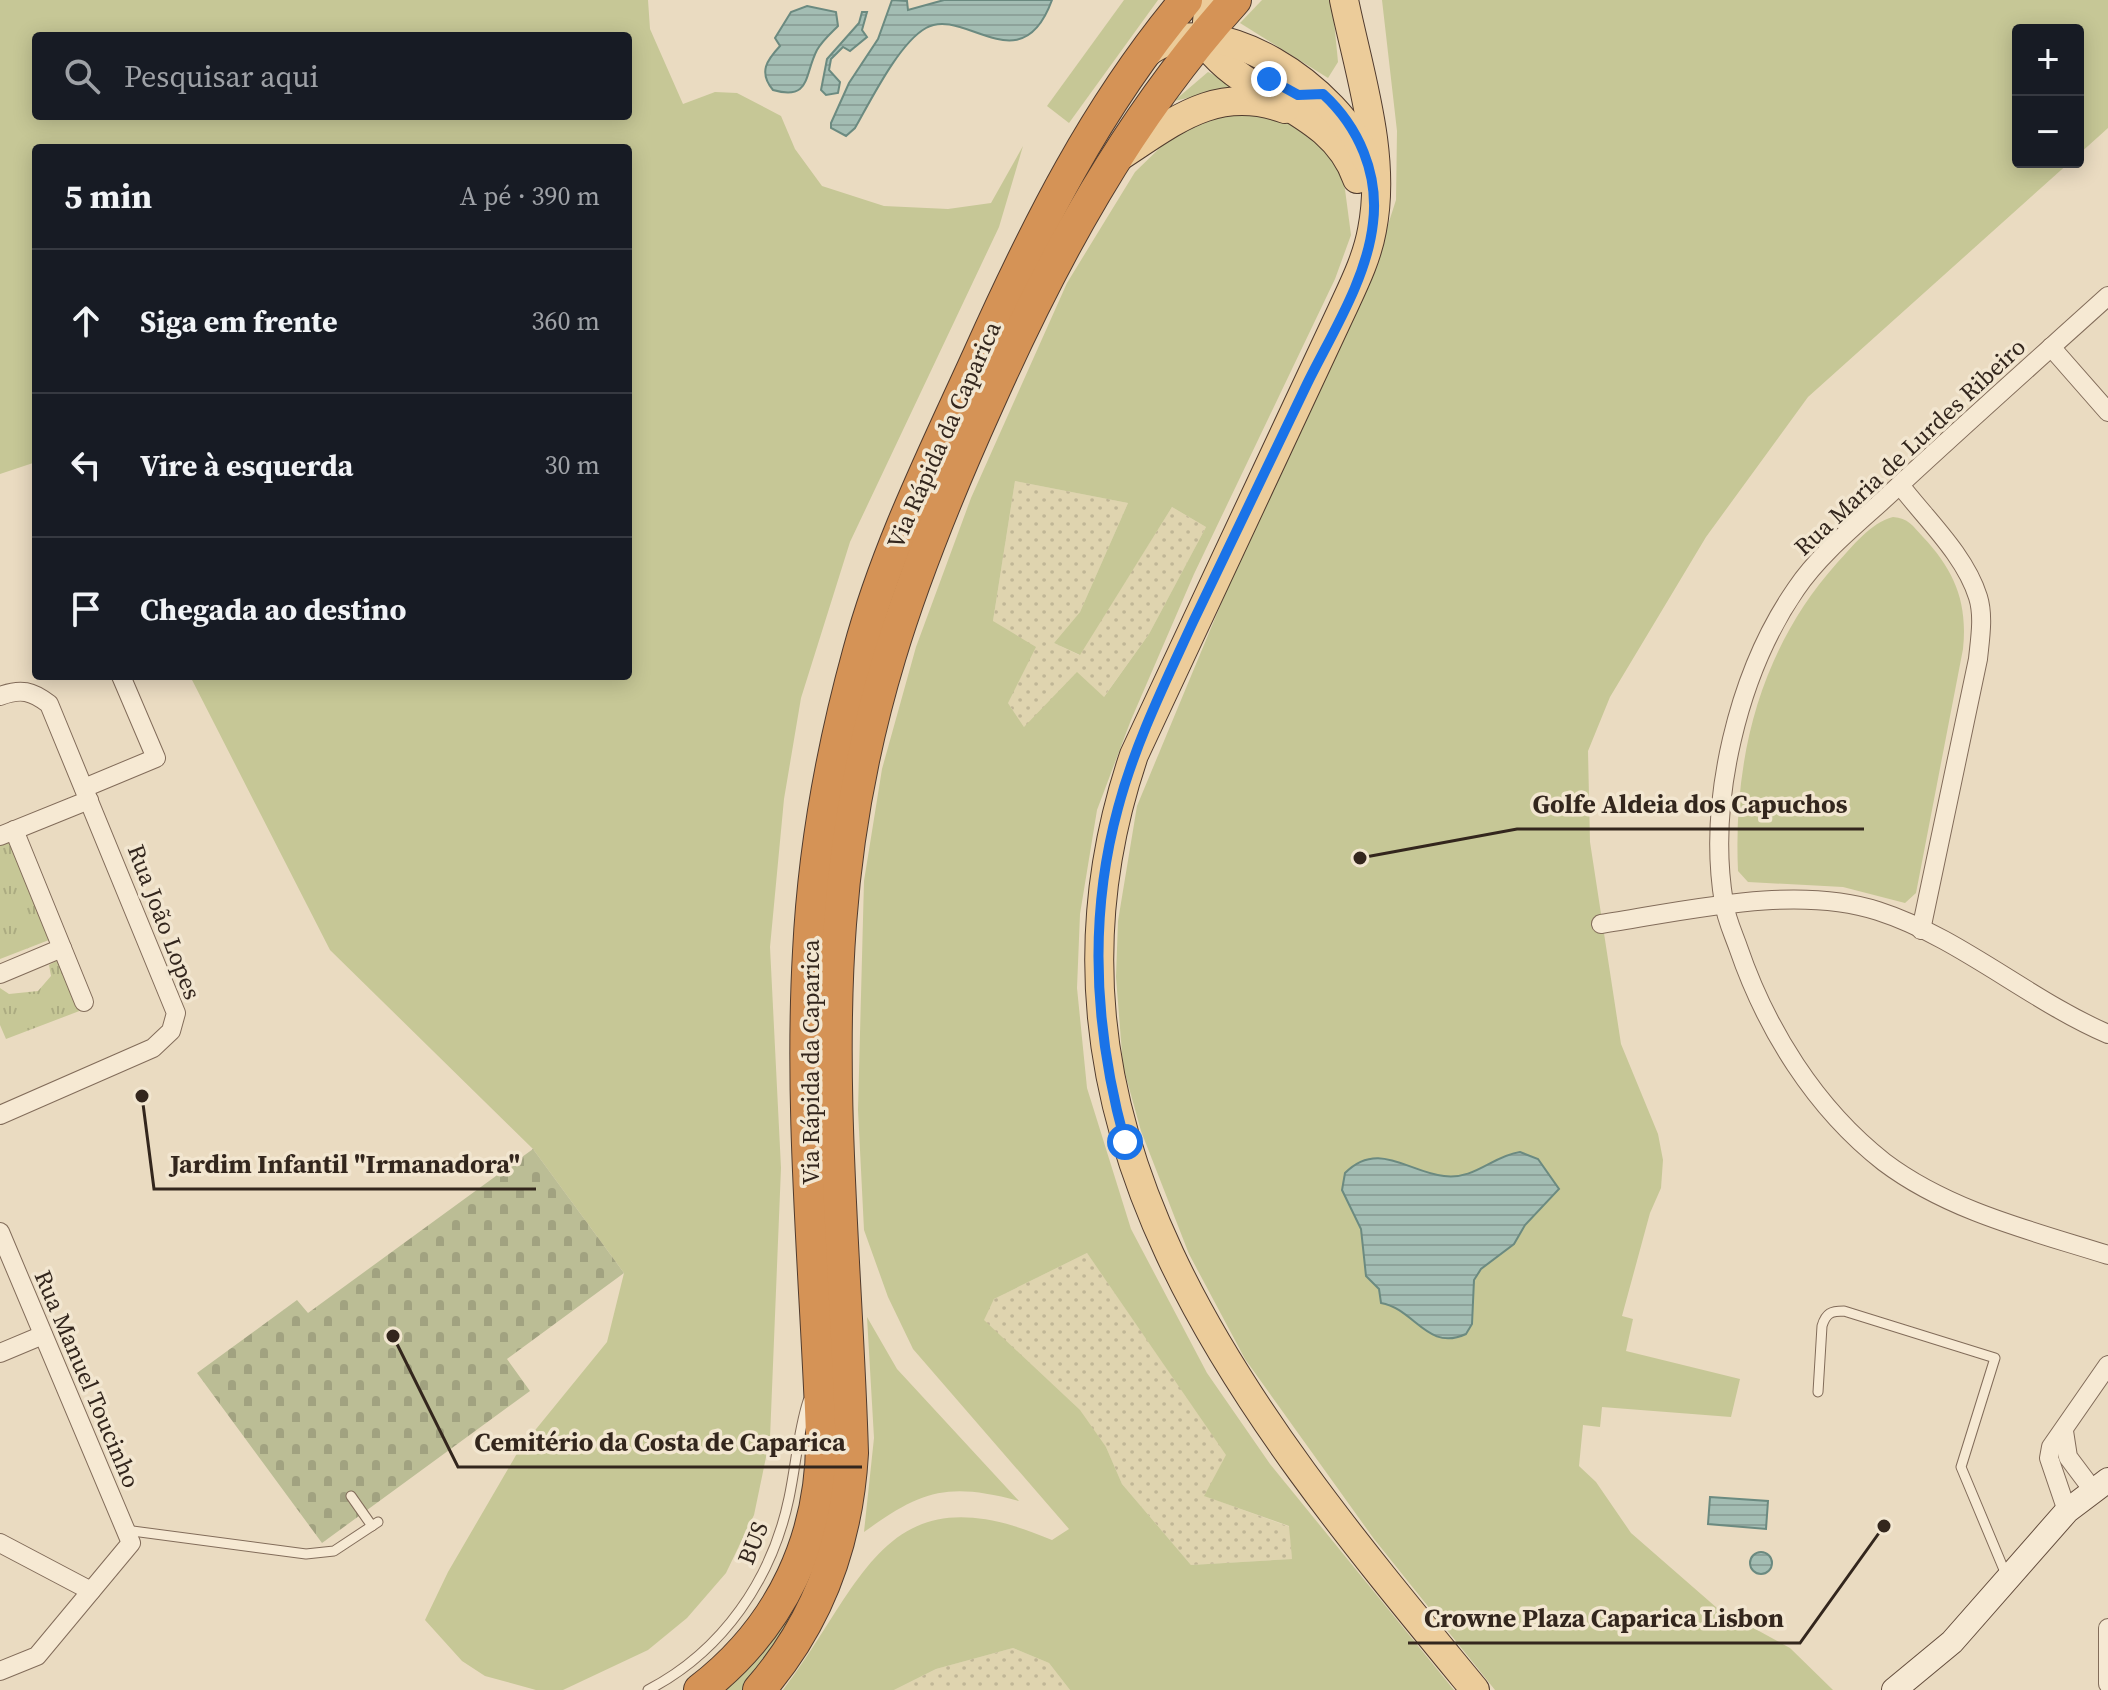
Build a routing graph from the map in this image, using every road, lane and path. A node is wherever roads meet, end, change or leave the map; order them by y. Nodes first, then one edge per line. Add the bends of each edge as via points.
1 (1186, 0) edge
2 (1209, 0) edge
3 (1235, 0) edge
4 (1344, 0) edge
5 (1351, 33) junction
6 (1213, 47) junction
7 (1124, 79) junction
8 (1323, 94) junction
9 (1314, 123) junction
10 (1111, 162) junction
11 (1375, 207) junction
12 (1355, 282) junction
13 (2108, 296) edge
14 (2051, 347) junction
15 (2108, 412) edge
16 (1900, 485) junction
17 (123, 680) edge
18 (0, 696) edge
19 (86, 794) junction
20 (7, 833) edge
21 (1724, 905) junction
22 (1601, 924) dead end
23 (1921, 930) junction
24 (62, 948) junction
25 (0, 974) edge
26 (84, 1002) dead end
27 (2108, 1034) edge
28 (0, 1115) edge
29 (0, 1232) edge
30 (2108, 1255) edge
31 (43, 1335) junction
32 (0, 1353) edge
33 (2108, 1365) edge
34 (818, 1367) junction
35 (1818, 1392) dead end
36 (2064, 1431) junction
37 (2100, 1485) edge
38 (351, 1496) dead end
39 (2067, 1511) junction
40 (128, 1536) junction
41 (0, 1543) edge
42 (2008, 1581) junction
43 (91, 1591) junction
44 (2108, 1628) edge
45 (0, 1671) edge
46 (2108, 1684) edge
47 (648, 1690) edge
48 (700, 1690) edge
49 (759, 1690) edge
50 (1475, 1690) edge
51 (1894, 1690) edge

1 - 7 highway, Via Rápida da Caparica
2 - 6 main road
3 - 6 highway, Via Rápida da Caparica
4 - 5 main road
5 - 8 main road via 1346,69
5 - 11 main road via 1370,124
6 - 7 main road via 1183,32 1162,41
6 - 8 main road via 1240,39
6 - 9 main road
6 - 10 highway, Via Rápida da Caparica via 1163,86
7 - 34 highway, Via Rápida da Caparica via 1062,181 1014,276 912,503 871,610 848,694 823,813 808,955
8 - 11 main road via 1349,122 1362,148
9 - 10 main road via 1277,106 1218,103 1174,119
9 - 12 main road via 1349,159 1362,196 1364,242
10 - 49 highway, Via Rápida da Caparica via 1050,270 947,492 911,582 874,704 848,844 837,977 852,1453 848,1498 817,1604
11 - 12 main road
12 - 50 main road via 1147,720 1131,764 1103,888 1100,1012 1113,1101 1133,1165 1203,1319 1280,1442
13 - 14 street, Rua Maria de Lurdes Ribeiro
14 - 15 street
14 - 16 street, Rua Maria de Lurdes Ribeiro
16 - 21 street, Rua Maria de Lurdes Ribeiro via 1798,585 1772,625 1732,735 1721,846
16 - 23 street via 1966,571 1978,598 1981,628
17 - 19 street via 156,758
18 - 19 street, Rua João Lopes via 21,690 49,704
19 - 20 street
19 - 28 street, Rua João Lopes via 175,1007 174,1025 153,1048
20 - 24 street
21 - 22 street
21 - 23 street via 1838,903 1878,911
21 - 30 street, Rua Maria de Lurdes Ribeiro via 1748,975 1781,1044 1829,1111 1885,1162 1943,1198
23 - 27 street via 2036,999
24 - 25 street
24 - 26 street
29 - 31 street, Rua Manuel Toucinho
31 - 32 street
31 - 40 street, Rua Manuel Toucinho
33 - 36 street
34 - 47 lane, BUS via 801,1423 782,1528 756,1587 716,1639
34 - 48 highway, Via Rápida da Caparica via 822,1469 803,1554 790,1586 759,1634
35 - 42 lane via 1822,1326 1833,1311 1995,1358 1961,1467
36 - 37 street via 2068,1457
36 - 39 street via 2049,1458
37 - 39 street
38 - 40 lane via 375,1524 334,1551 306,1554
39 - 42 street
40 - 43 street
41 - 43 street
42 - 51 street via 1938,1655
43 - 45 street via 37,1656
44 - 46 street

